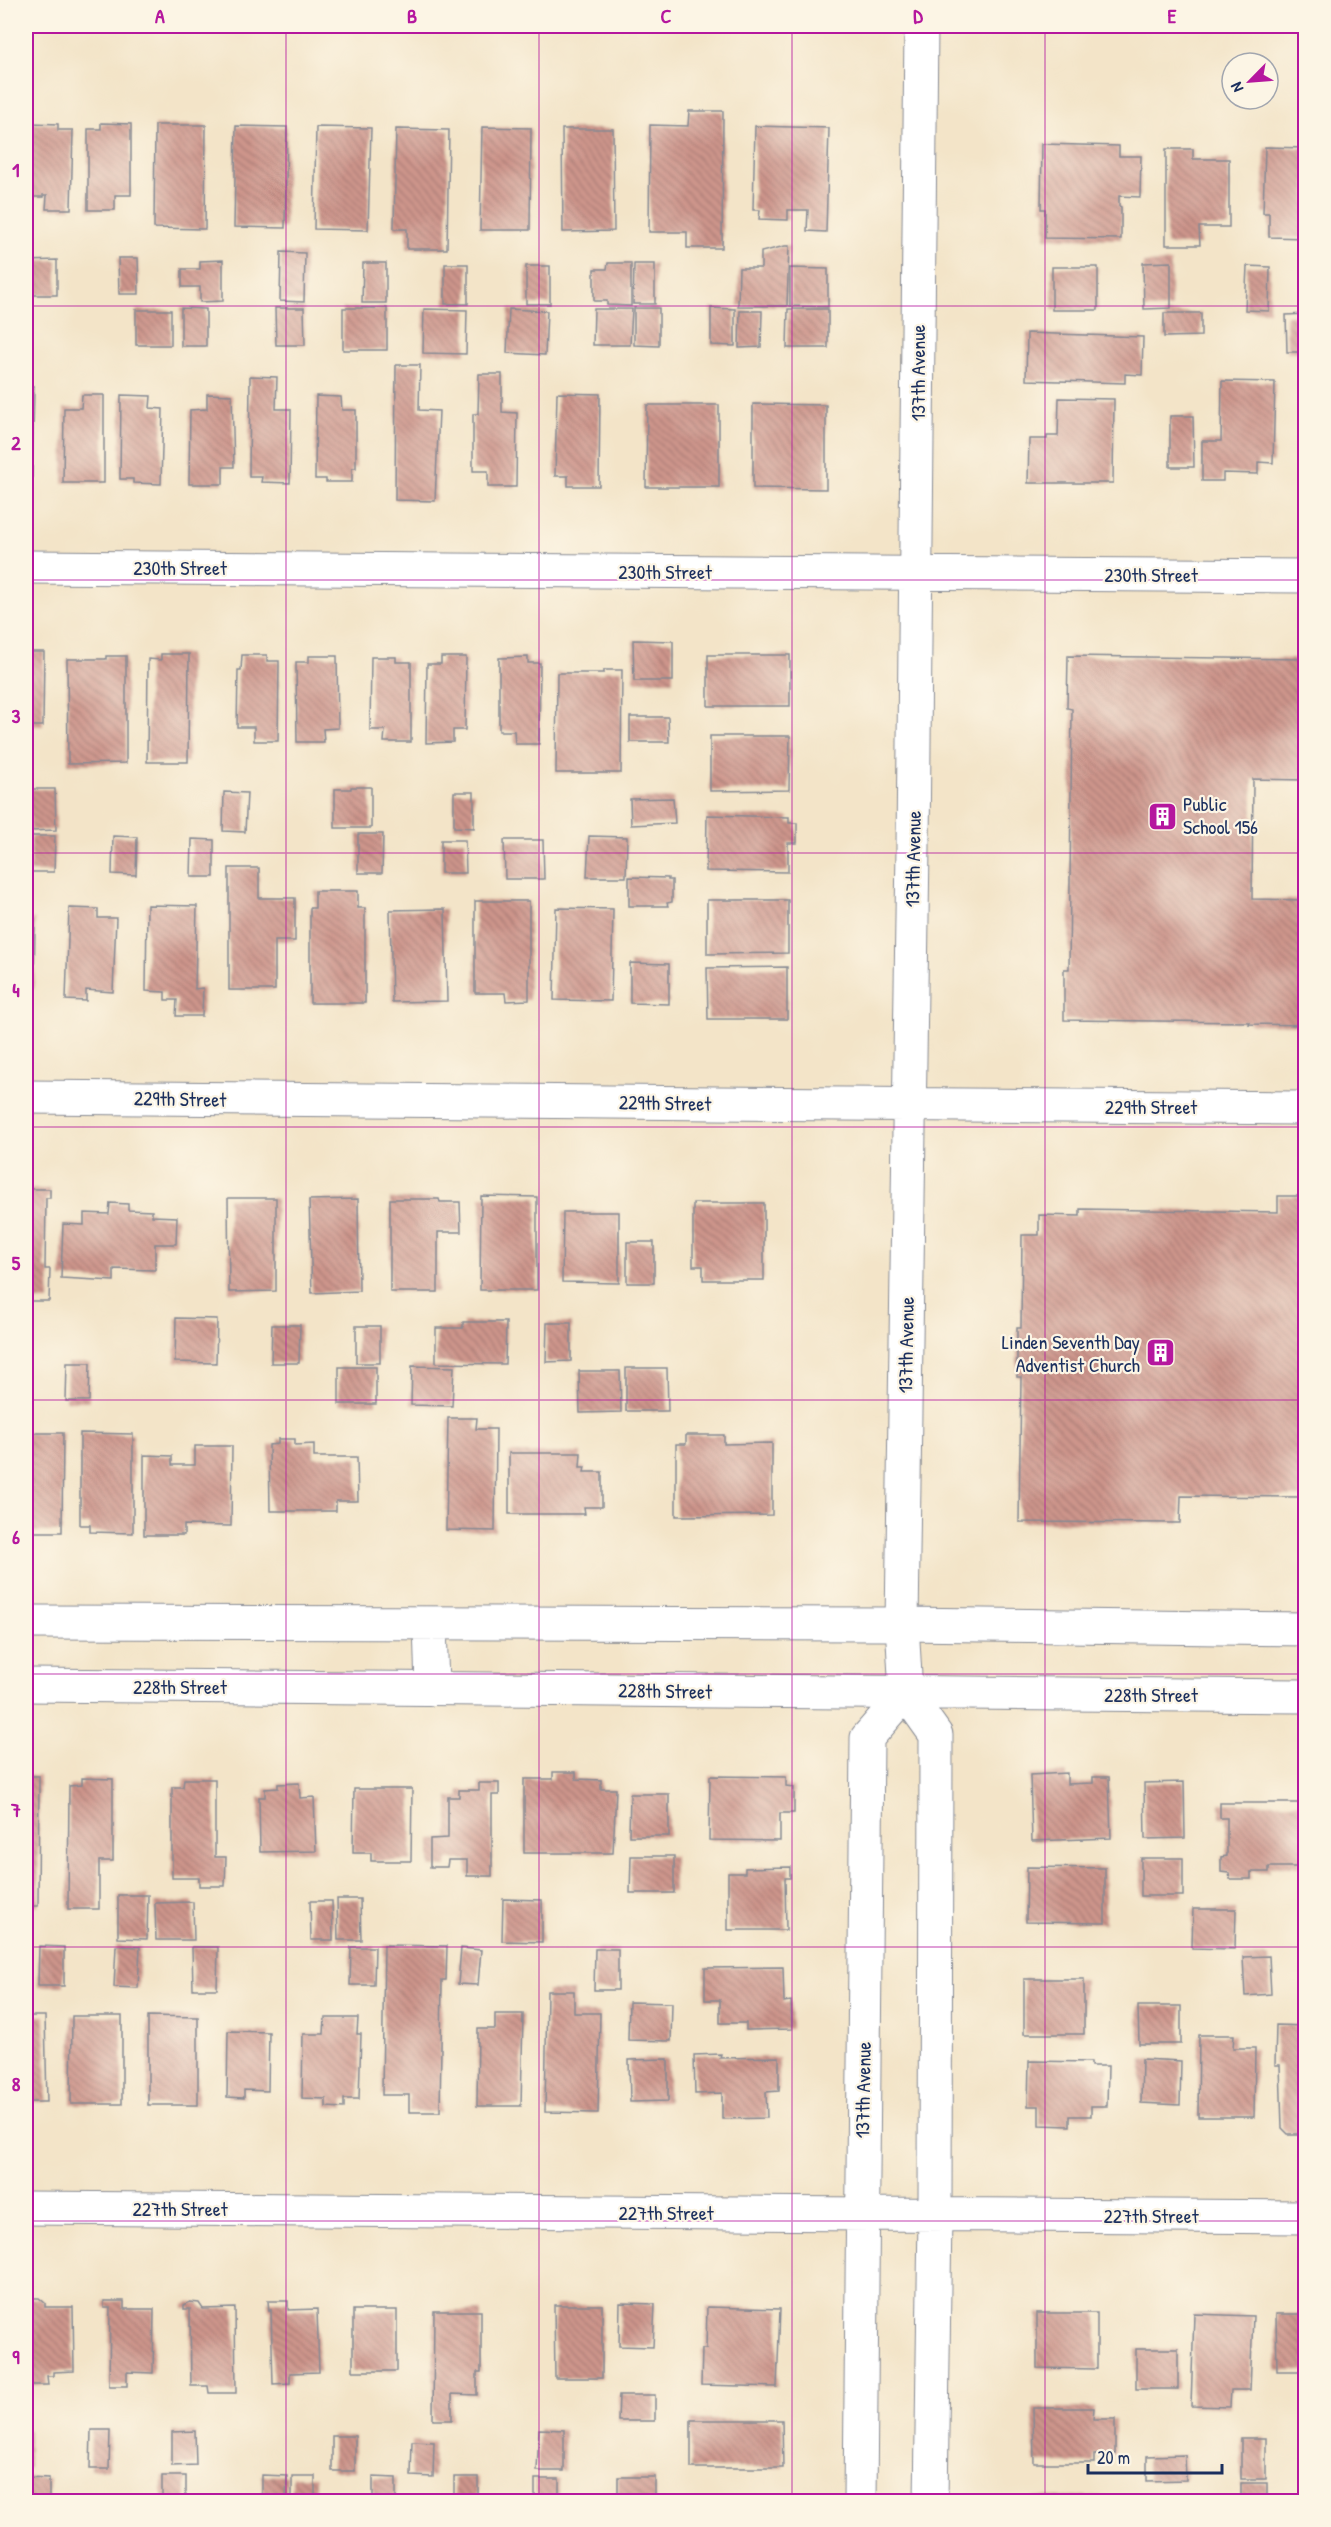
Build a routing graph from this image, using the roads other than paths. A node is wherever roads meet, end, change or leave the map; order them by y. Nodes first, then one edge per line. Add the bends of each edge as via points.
1 (921, 26) edge
2 (26, 567) edge
3 (917, 573) junction
4 (1305, 576) edge
5 (26, 1097) edge
6 (910, 1106) junction
7 (1305, 1108) edge
8 (26, 1622) edge
9 (430, 1623) junction
10 (902, 1624) junction
11 (1305, 1629) edge
12 (26, 1685) edge
13 (432, 1689) junction
14 (906, 1693) junction
15 (1305, 1696) edge
16 (26, 2208) edge
17 (862, 2214) junction
18 (935, 2215) junction
19 (1305, 2217) edge
20 (860, 2502) edge
21 (932, 2502) edge

1 - 3 street, 137th Avenue
2 - 3 street, 230th Street
3 - 4 street, 230th Street
3 - 6 street, 137th Avenue
5 - 6 street, 229th Street
6 - 7 street, 229th Street
6 - 10 street, 137th Avenue
8 - 9 street
9 - 10 street
9 - 13 street
10 - 11 street
10 - 14 street, 137th Avenue
12 - 13 street, 228th Street
13 - 14 street, 228th Street
14 - 15 street, 228th Street
14 - 17 street, 137th Avenue via 867,1738
14 - 18 street via 936,1735
16 - 17 street, 227th Street
17 - 18 street, 227th Street
17 - 20 street, 137th Avenue
18 - 19 street, 227th Street
18 - 21 street

